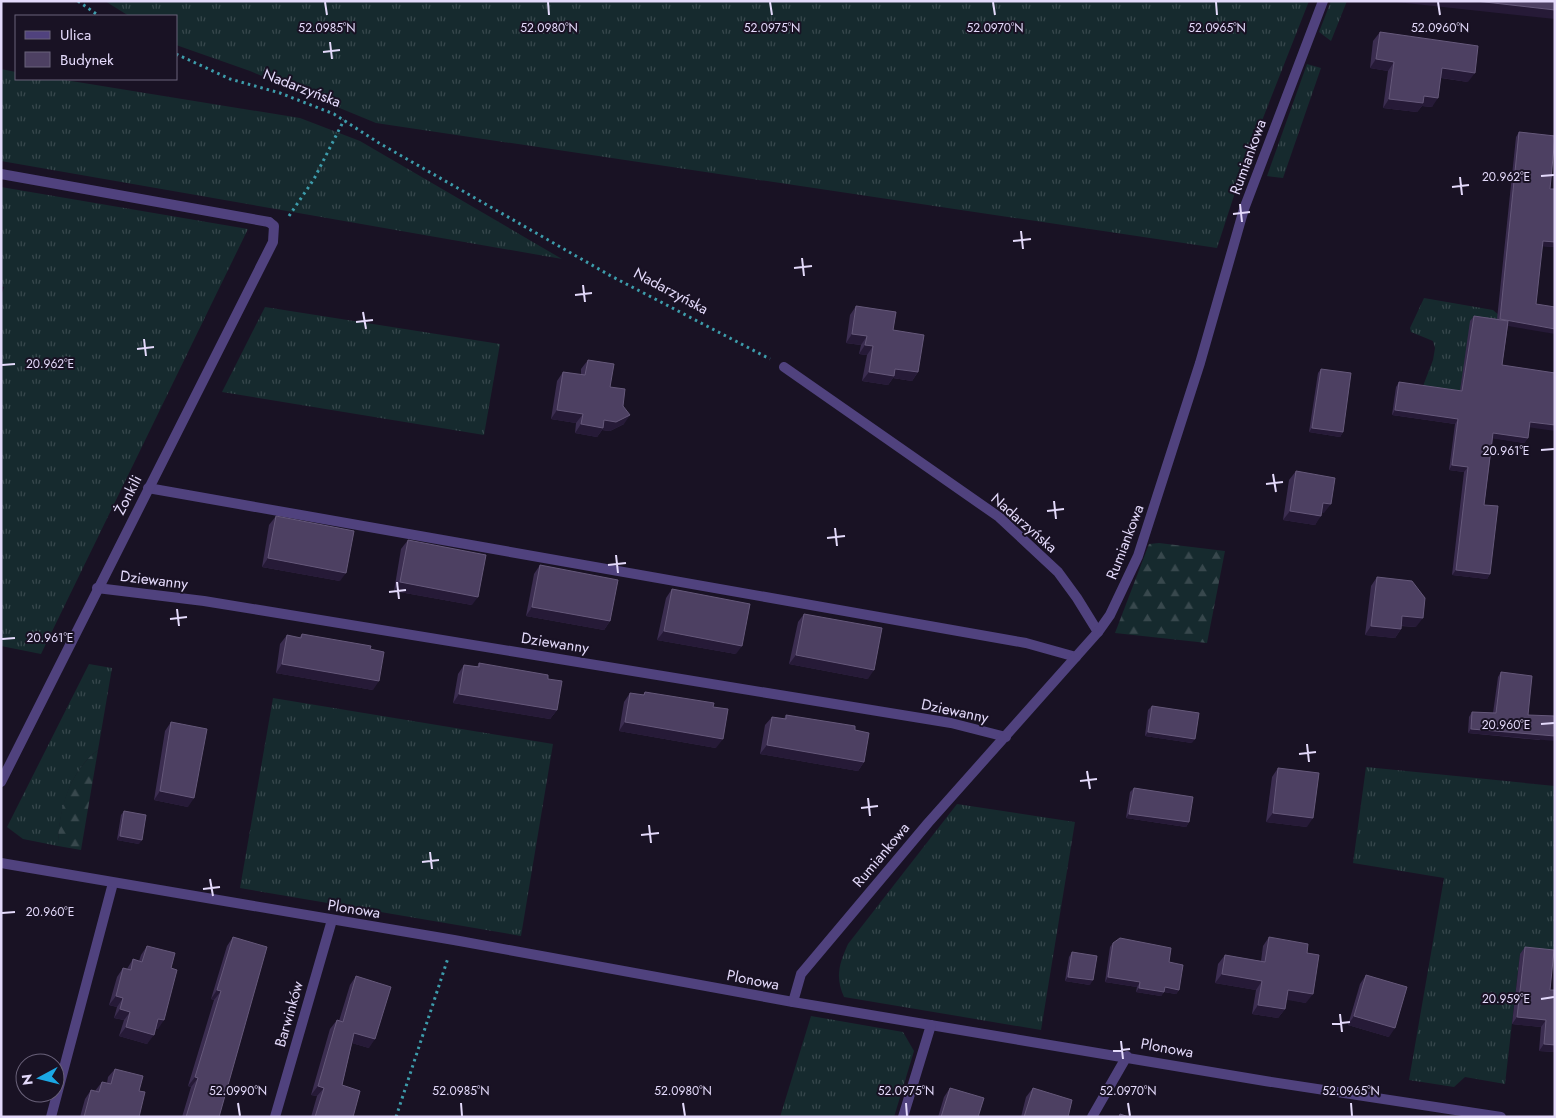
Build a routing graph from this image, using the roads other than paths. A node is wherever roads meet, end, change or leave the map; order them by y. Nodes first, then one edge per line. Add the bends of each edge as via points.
1 (1323, 1) edge
2 (1, 174) edge
3 (784, 367) road end
4 (148, 488) junction
5 (97, 588) junction
6 (1098, 632) junction
7 (1076, 657) junction
8 (1006, 737) junction
9 (1, 782) edge
10 (1, 863) edge
11 (113, 883) junction
12 (332, 920) junction
13 (793, 1002) junction
14 (931, 1025) junction
15 (1127, 1056) junction
16 (51, 1117) edge
17 (274, 1117) edge
18 (903, 1117) edge
19 (1092, 1117) edge
20 (1500, 1117) edge

1 - 6 street, Rumiankowa via 1244,209 1200,363 1138,556
2 - 4 street, Żonkili via 269,222 274,226 273,242
3 - 6 street, Nadarzyńska via 999,517 1058,572
4 - 5 street, Żonkili
4 - 7 street via 1026,644
5 - 8 street, Dziewanny via 204,601 911,717
5 - 9 street, Żonkili
6 - 7 street, Rumiankowa
7 - 8 street, Rumiankowa
8 - 13 street, Rumiankowa via 928,823 801,974
10 - 11 street, Plonowa
11 - 12 street, Plonowa
11 - 16 street
12 - 13 street, Plonowa
12 - 17 street, Barwinków
13 - 14 street, Plonowa
14 - 15 street, Plonowa
14 - 18 street
15 - 19 street
15 - 20 street, Plonowa

